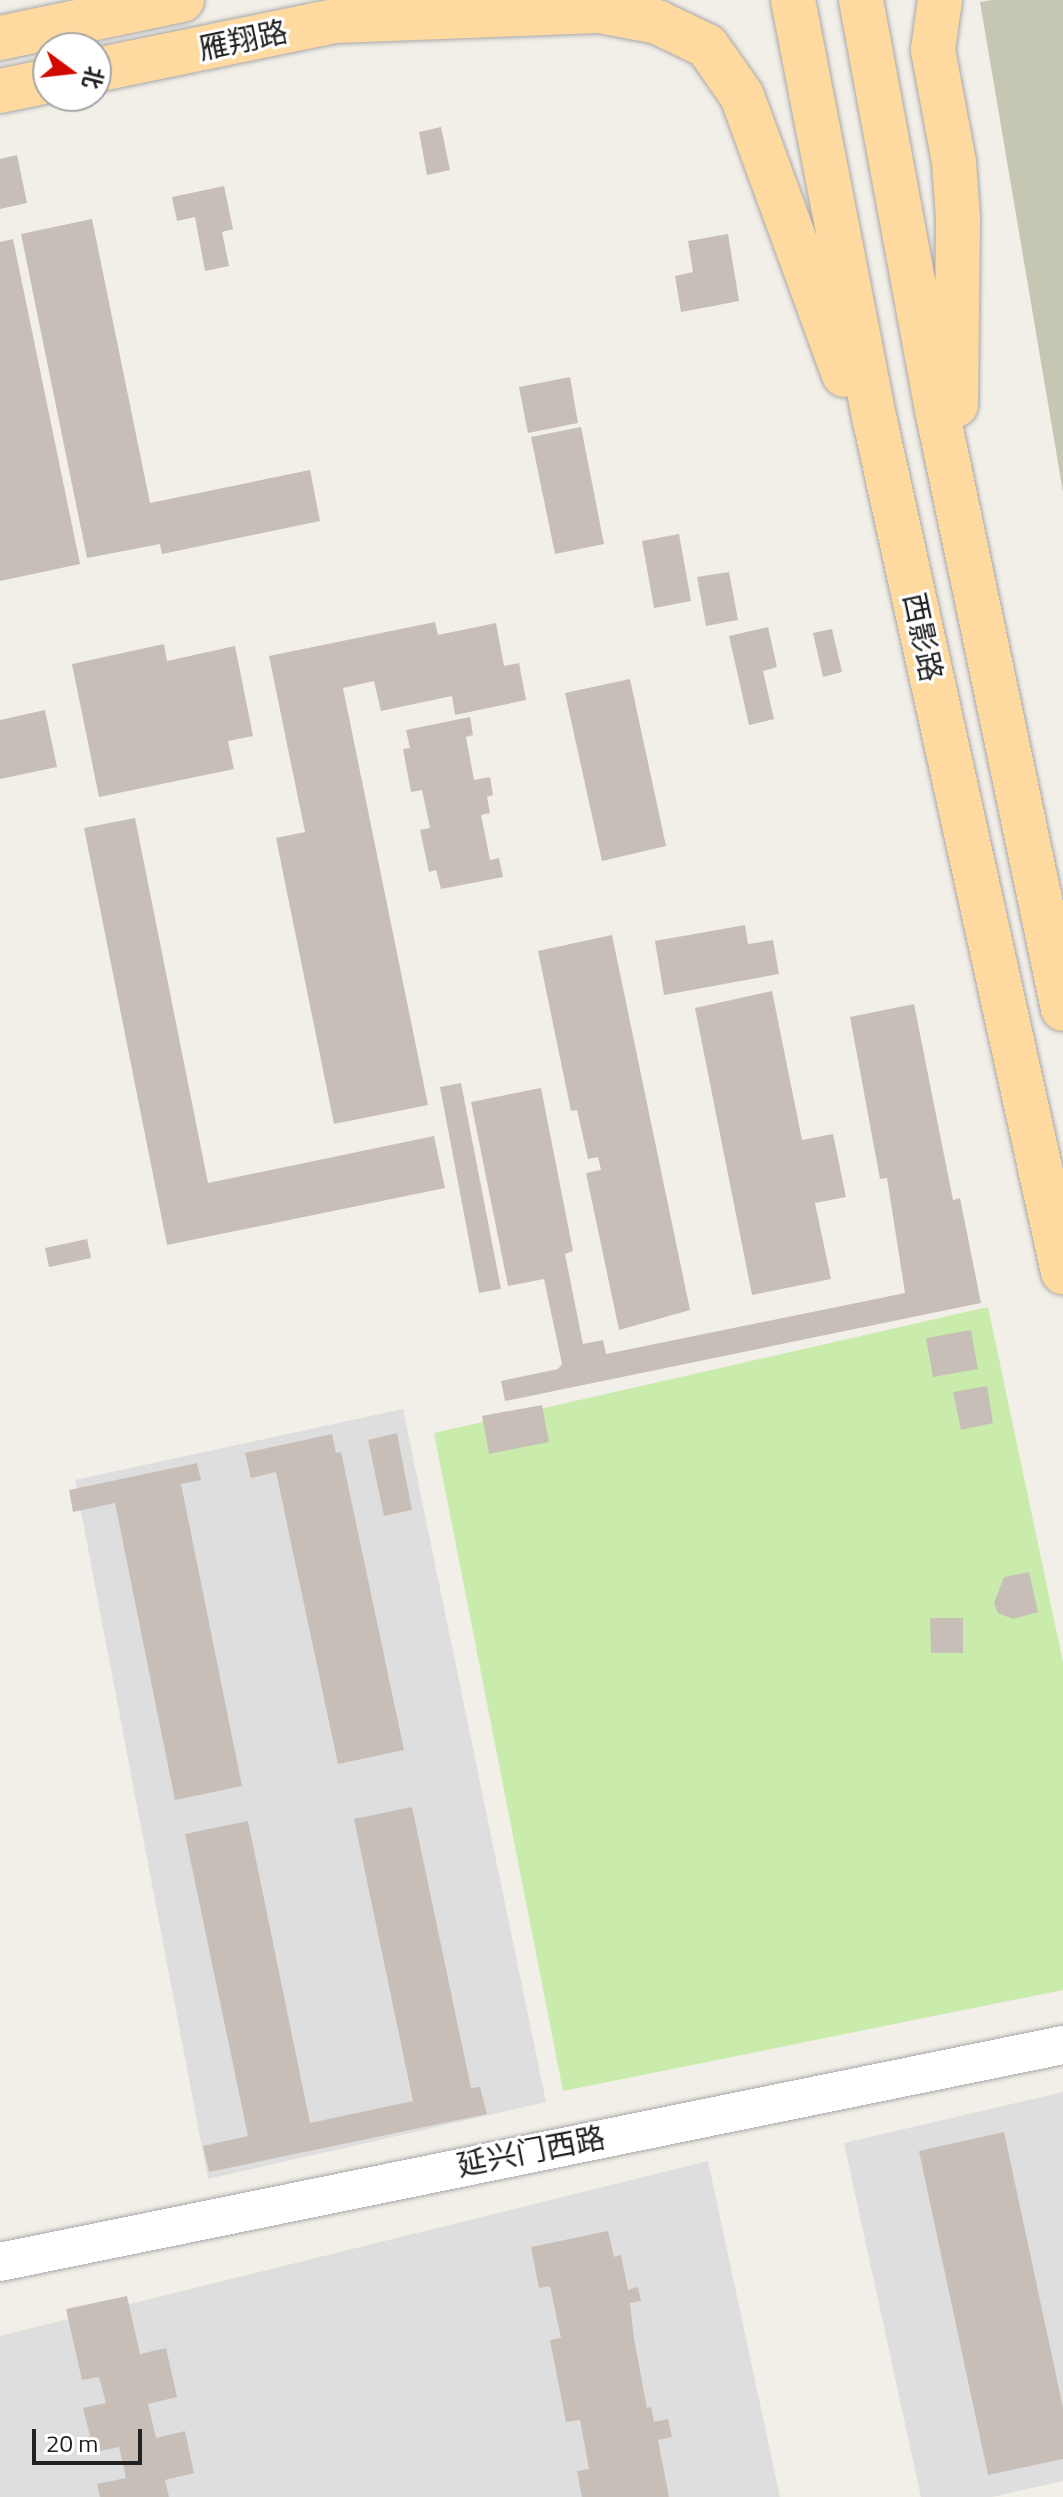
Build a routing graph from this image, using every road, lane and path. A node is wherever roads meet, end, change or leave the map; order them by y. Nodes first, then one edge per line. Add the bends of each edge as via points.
1 (182, 0) edge
2 (437, 0) edge
3 (793, 0) edge
4 (861, 0) edge
5 (940, 0) edge
6 (336, 21) junction
7 (0, 38) edge
8 (112, 67) edge
9 (32, 84) edge
10 (0, 91) edge
11 (954, 491) junction
12 (893, 502) junction
13 (1063, 1009) edge
14 (1063, 1272) edge
15 (1063, 2045) edge
16 (0, 2262) edge

1 - 7 main road, 雁翔路
2 - 6 main road, 雁翔路
3 - 12 main road, 西影路
4 - 11 main road, 西影路
5 - 11 main road via 933,50 954,162 958,218
6 - 8 main road, 雁翔路
6 - 12 main road via 599,11 657,22 707,46 742,96
9 - 10 main road
11 - 13 main road, 西影路
12 - 14 main road, 西影路
15 - 16 street, 延兴门西路

